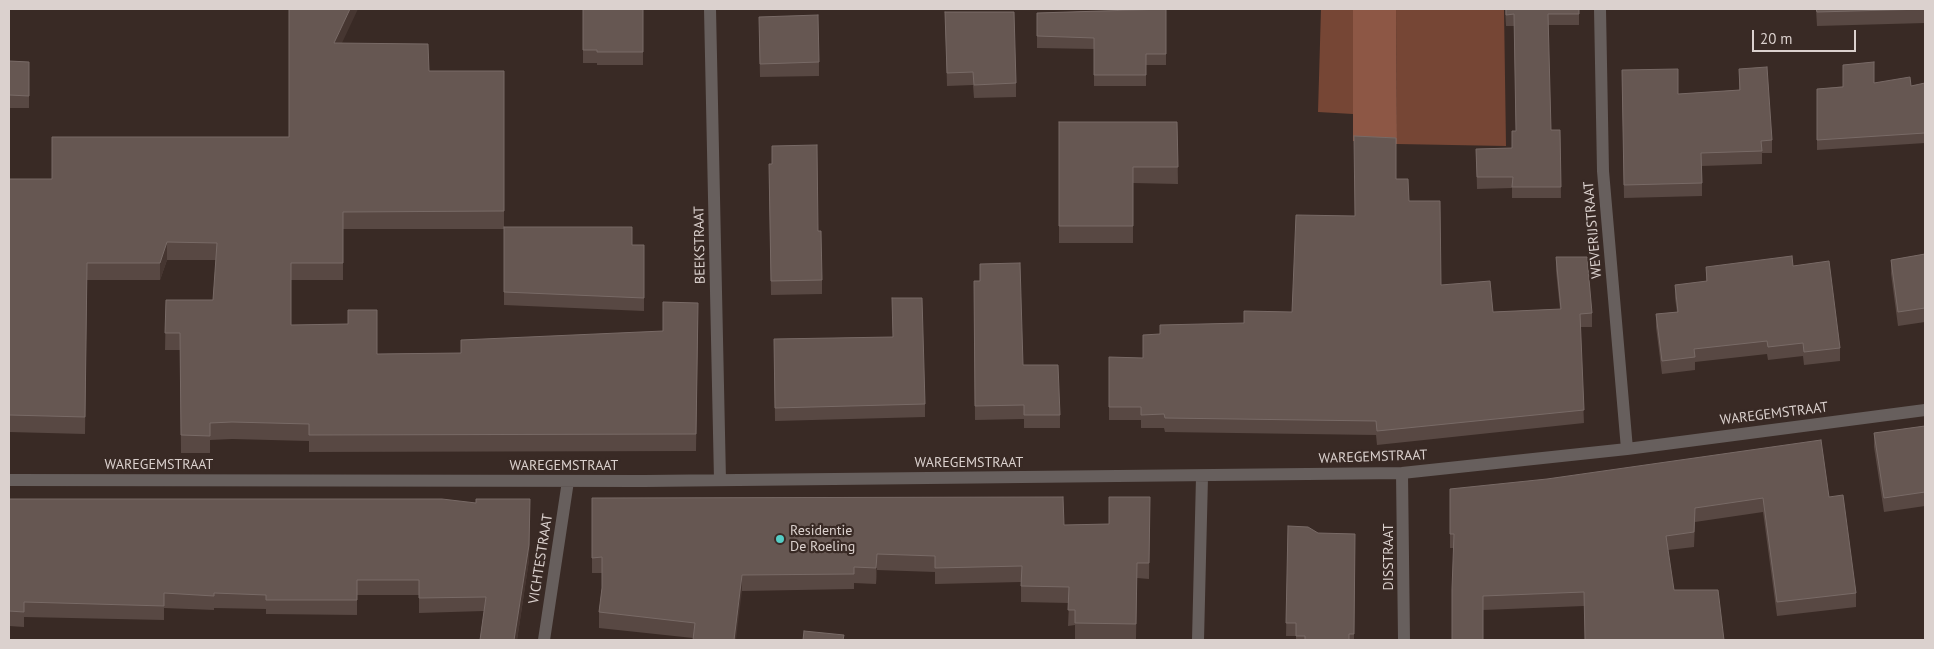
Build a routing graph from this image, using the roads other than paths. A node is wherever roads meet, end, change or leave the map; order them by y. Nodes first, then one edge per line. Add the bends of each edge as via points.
1 (710, 9) edge
2 (1600, 9) edge
3 (1925, 410) edge
4 (1627, 448) junction
5 (1402, 473) junction
6 (1202, 477) junction
7 (9, 480) edge
8 (720, 480) junction
9 (568, 481) junction
10 (544, 640) edge
11 (1198, 640) edge
12 (1404, 640) edge

1 - 8 street, BEEKSTRAAT
2 - 4 street, WEVERIJSTRAAT via 1603,171
3 - 4 street, WAREGEMSTRAAT
4 - 5 street, WAREGEMSTRAAT
5 - 6 street, WAREGEMSTRAAT
5 - 12 street, DISSTRAAT
6 - 8 street, WAREGEMSTRAAT
6 - 11 street
7 - 9 street, WAREGEMSTRAAT
8 - 9 street, WAREGEMSTRAAT
9 - 10 street, VICHTESTRAAT

